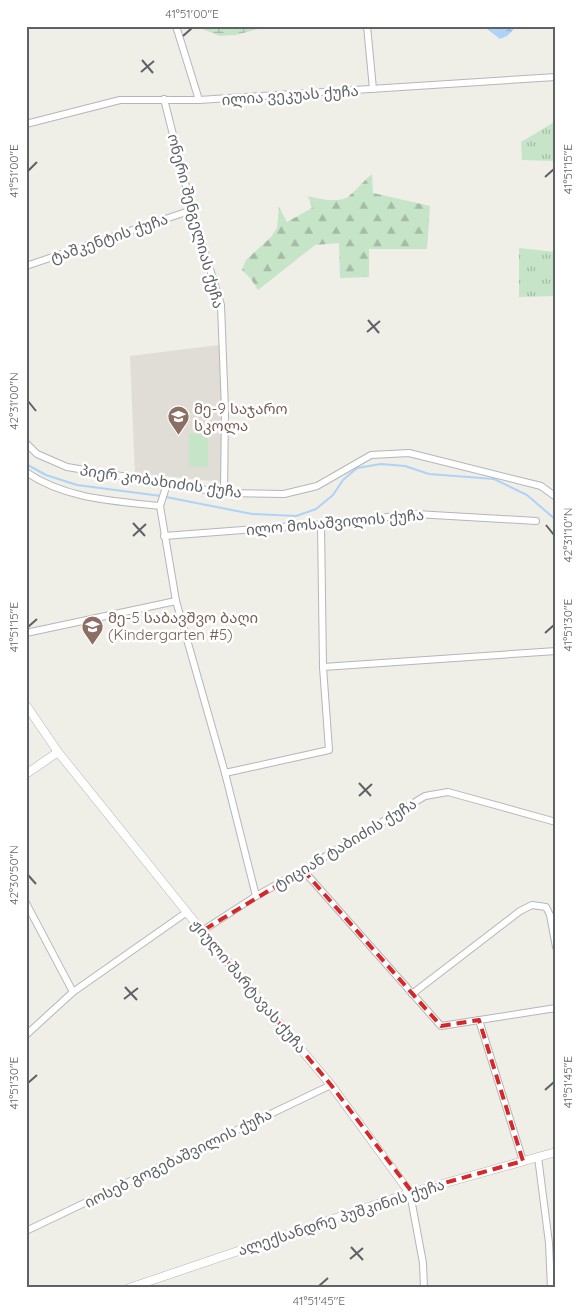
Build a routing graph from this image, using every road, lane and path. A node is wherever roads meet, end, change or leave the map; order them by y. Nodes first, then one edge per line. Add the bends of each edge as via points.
1 (176, 26) edge
2 (367, 26) edge
3 (556, 77) edge
4 (373, 89) junction
5 (164, 99) junction
6 (199, 100) junction
7 (26, 124) edge
8 (192, 210) junction
9 (26, 266) edge
10 (26, 443) edge
11 (26, 472) edge
12 (167, 484) junction
13 (224, 493) junction
14 (556, 497) edge
15 (160, 505) junction
16 (536, 521) dead end
17 (321, 524) junction
18 (164, 536) junction
19 (176, 602) junction
20 (26, 632) edge
21 (556, 651) edge
22 (323, 667) junction
23 (26, 705) edge
24 (58, 752) junction
25 (225, 772) junction
26 (26, 774) edge
27 (556, 822) edge
28 (303, 870) junction
29 (256, 896) junction
30 (26, 903) edge
31 (187, 912) junction
32 (202, 932) junction
33 (556, 947) edge
34 (73, 992) junction
35 (412, 994) junction
36 (556, 1008) edge
37 (479, 1020) junction
38 (26, 1035) edge
39 (331, 1085) junction
40 (556, 1152) edge
41 (538, 1156) junction
42 (522, 1161) junction
43 (410, 1193) junction
44 (26, 1231) edge
45 (552, 1243) edge
46 (128, 1288) edge
47 (424, 1288) edge
48 (551, 1288) edge

1 - 6 street
2 - 4 street
3 - 4 street, ილია ვეკუას ქუჩა
4 - 6 street, ილია ვეკუას ქუჩა
5 - 6 street, ილია ვეკუას ქუჩა
5 - 7 street, ილია ვეკუას ქუჩა via 120,100
5 - 8 street, ონერი შენგელიას ქუჩა
8 - 9 street, ტაშკენტის ქუჩა
8 - 13 street, ონერი შენგელიას ქუჩა via 221,305
10 - 12 street, პიერ კობახიძის ქუჩა via 38,454 67,467
11 - 15 street via 54,487 81,496
12 - 13 street, პიერ კობახიძის ქუჩა
12 - 15 street
13 - 14 street, პიერ კობახიძის ქუჩა via 284,494 317,486 371,455 409,453 541,486
15 - 18 street
16 - 17 street, ილო მოსაშვილის ქუჩა via 416,514
17 - 18 street, ილო მოსაშვილის ქუჩა
17 - 22 street
18 - 19 street
19 - 20 street
19 - 25 street
21 - 22 street
22 - 25 street via 328,750
23 - 24 street, ჟიული შარტავას ქუჩა
24 - 26 street
24 - 31 street, ჟიული შარტავას ქუჩა
25 - 29 street
27 - 28 street, ტიციან ტაბიძის ქუჩა via 448,792 425,796
28 - 29 street, ტიციან ტაბიძის ქუჩა
28 - 35 street
29 - 32 street, ტიციან ტაბიძის ქუჩა
30 - 34 street
31 - 32 street, ჟიული შარტავას ქუჩა
31 - 34 street
32 - 39 street, ჟიული შარტავას ქუჩა
33 - 35 street via 546,907 532,905
34 - 38 street
35 - 37 street via 441,1026
36 - 37 street
37 - 42 street
39 - 43 street, ჟიული შარტავას ქუჩა
39 - 44 street, იოსებ გოგებაშვილის ქუჩა
40 - 41 street, ალექსანდრე პუშკინის ქუჩა
41 - 42 street, ალექსანდრე პუშკინის ქუჩა
41 - 45 street
42 - 43 street, ალექსანდრე პუშკინის ქუჩა
43 - 46 street, ალექსანდრე პუშკინის ქუჩა
43 - 47 street, ჟიული შარტავას ქუჩა via 423,1263
45 - 48 street

